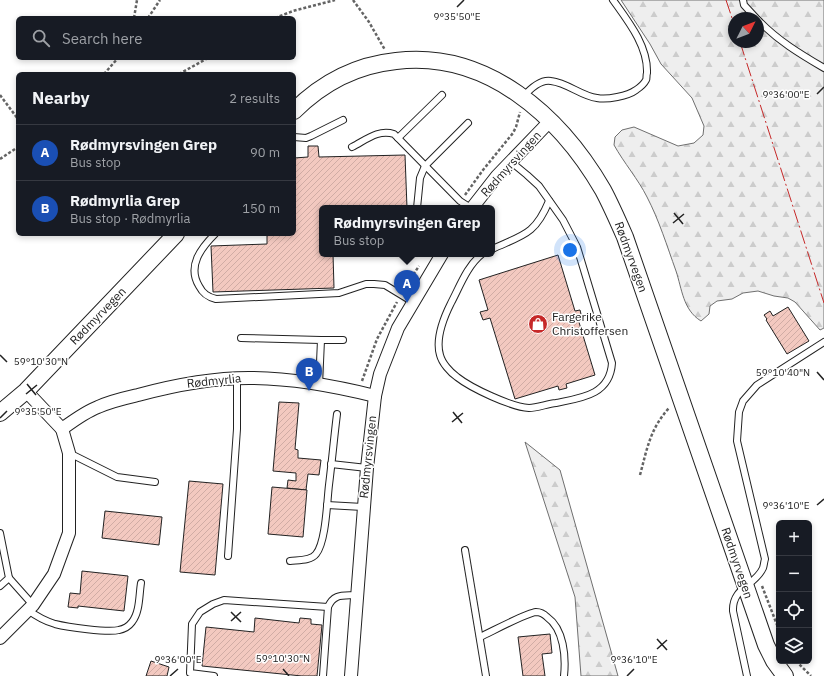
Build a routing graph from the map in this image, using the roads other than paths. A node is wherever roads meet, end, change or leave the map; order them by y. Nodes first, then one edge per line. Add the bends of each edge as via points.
1 (612, 0) edge
2 (743, 0) edge
3 (750, 12) edge
4 (764, 27) edge
5 (824, 68) edge
6 (442, 95) dead end
7 (522, 103) junction
8 (296, 108) edge
9 (343, 120) dead end
10 (550, 121) junction
11 (468, 123) dead end
12 (296, 137) edge
13 (398, 138) junction
14 (352, 147) dead end
15 (510, 161) junction
16 (425, 166) junction
17 (549, 201) junction
18 (417, 205) edge
19 (467, 205) edge
20 (474, 205) edge
21 (174, 236) edge
22 (213, 236) edge
23 (495, 247) edge
24 (440, 257) edge
25 (478, 257) edge
26 (413, 302) junction
27 (241, 338) dead end
28 (320, 340) junction
29 (342, 340) dead end
30 (824, 342) edge
31 (237, 378) junction
32 (319, 385) junction
33 (26, 391) junction
34 (375, 396) junction
35 (0, 413) edge
36 (337, 414) dead end
37 (62, 429) junction
38 (69, 453) junction
39 (331, 464) junction
40 (366, 468) junction
41 (155, 482) dead end
42 (327, 505) junction
43 (363, 507) junction
44 (0, 533) edge
45 (465, 550) dead end
46 (228, 556) dead end
47 (290, 561) dead end
48 (9, 578) junction
49 (141, 583) dead end
50 (0, 586) edge
51 (745, 586) junction
52 (357, 595) junction
53 (30, 607) junction
54 (328, 607) junction
55 (480, 637) junction
56 (0, 638) edge
57 (190, 675) edge
58 (214, 676) edge
59 (323, 676) edge
60 (351, 676) edge
61 (486, 676) edge
62 (564, 676) edge
63 (747, 676) edge
64 (785, 676) edge

1 - 7 lane via 641,44 647,68 646,80 641,86 632,93 598,98 550,80 532,87
2 - 3 lane
4 - 5 lane
6 - 13 lane
7 - 8 street, Rødmyrvegen via 496,80 480,72 439,61 402,60 379,64 346,75 315,92
7 - 10 street, Rødmyrvegen
9 - 12 lane via 306,138
10 - 15 street, Rødmyrsvingen
10 - 51 street, Rødmyrvegen via 573,147 614,213 639,277
11 - 16 lane
13 - 14 lane via 394,134 380,132
13 - 16 lane
15 - 17 lane via 539,186
15 - 20 street, Rødmyrsvingen
16 - 18 lane via 420,178
16 - 19 lane
17 - 23 lane via 538,223 531,230 523,236
17 - 25 lane via 563,220 577,248 612,363 611,373 601,388 583,398 530,408 504,401 467,383 446,367 440,356 441,329 448,309 469,268
21 - 33 street, Rødmyrvegen
22 - 26 lane via 194,264 194,275 198,285 209,298 339,293 374,284 385,285
24 - 26 street, Rødmyrsvingen
26 - 34 street, Rødmyrsvingen via 388,350
27 - 28 lane
28 - 29 lane
28 - 32 lane
30 - 51 lane via 757,385 743,402 739,412 737,441 765,559 758,575
31 - 32 street, Rødmyrlia via 290,380
31 - 37 street, Rødmyrlia via 177,385 114,402 98,407
31 - 46 lane via 237,429
32 - 34 street, Rødmyrlia
33 - 35 street, Rødmyrvegen
33 - 37 street
34 - 40 street, Rødmyrsvingen
36 - 39 lane
37 - 38 street
38 - 41 lane via 118,477
38 - 53 street via 69,533 54,574
39 - 40 lane
39 - 42 lane
40 - 43 street, Rødmyrsvingen
42 - 43 lane
42 - 47 lane via 320,548 312,558
43 - 52 street, Rødmyrsvingen
44 - 48 lane
45 - 55 lane
48 - 50 lane
48 - 53 lane
49 - 53 lane via 137,612 127,627 119,630 108,632 56,624 40,618
51 - 63 lane via 732,603
51 - 64 street, Rødmyrvegen via 766,644
52 - 54 lane via 338,596 331,600
52 - 60 street, Rødmyrsvingen
53 - 56 street
54 - 57 lane via 224,600 213,604 200,612 192,624
54 - 59 lane
55 - 61 lane
55 - 62 lane via 536,612 542,613 550,619 560,635 564,649
57 - 58 lane

